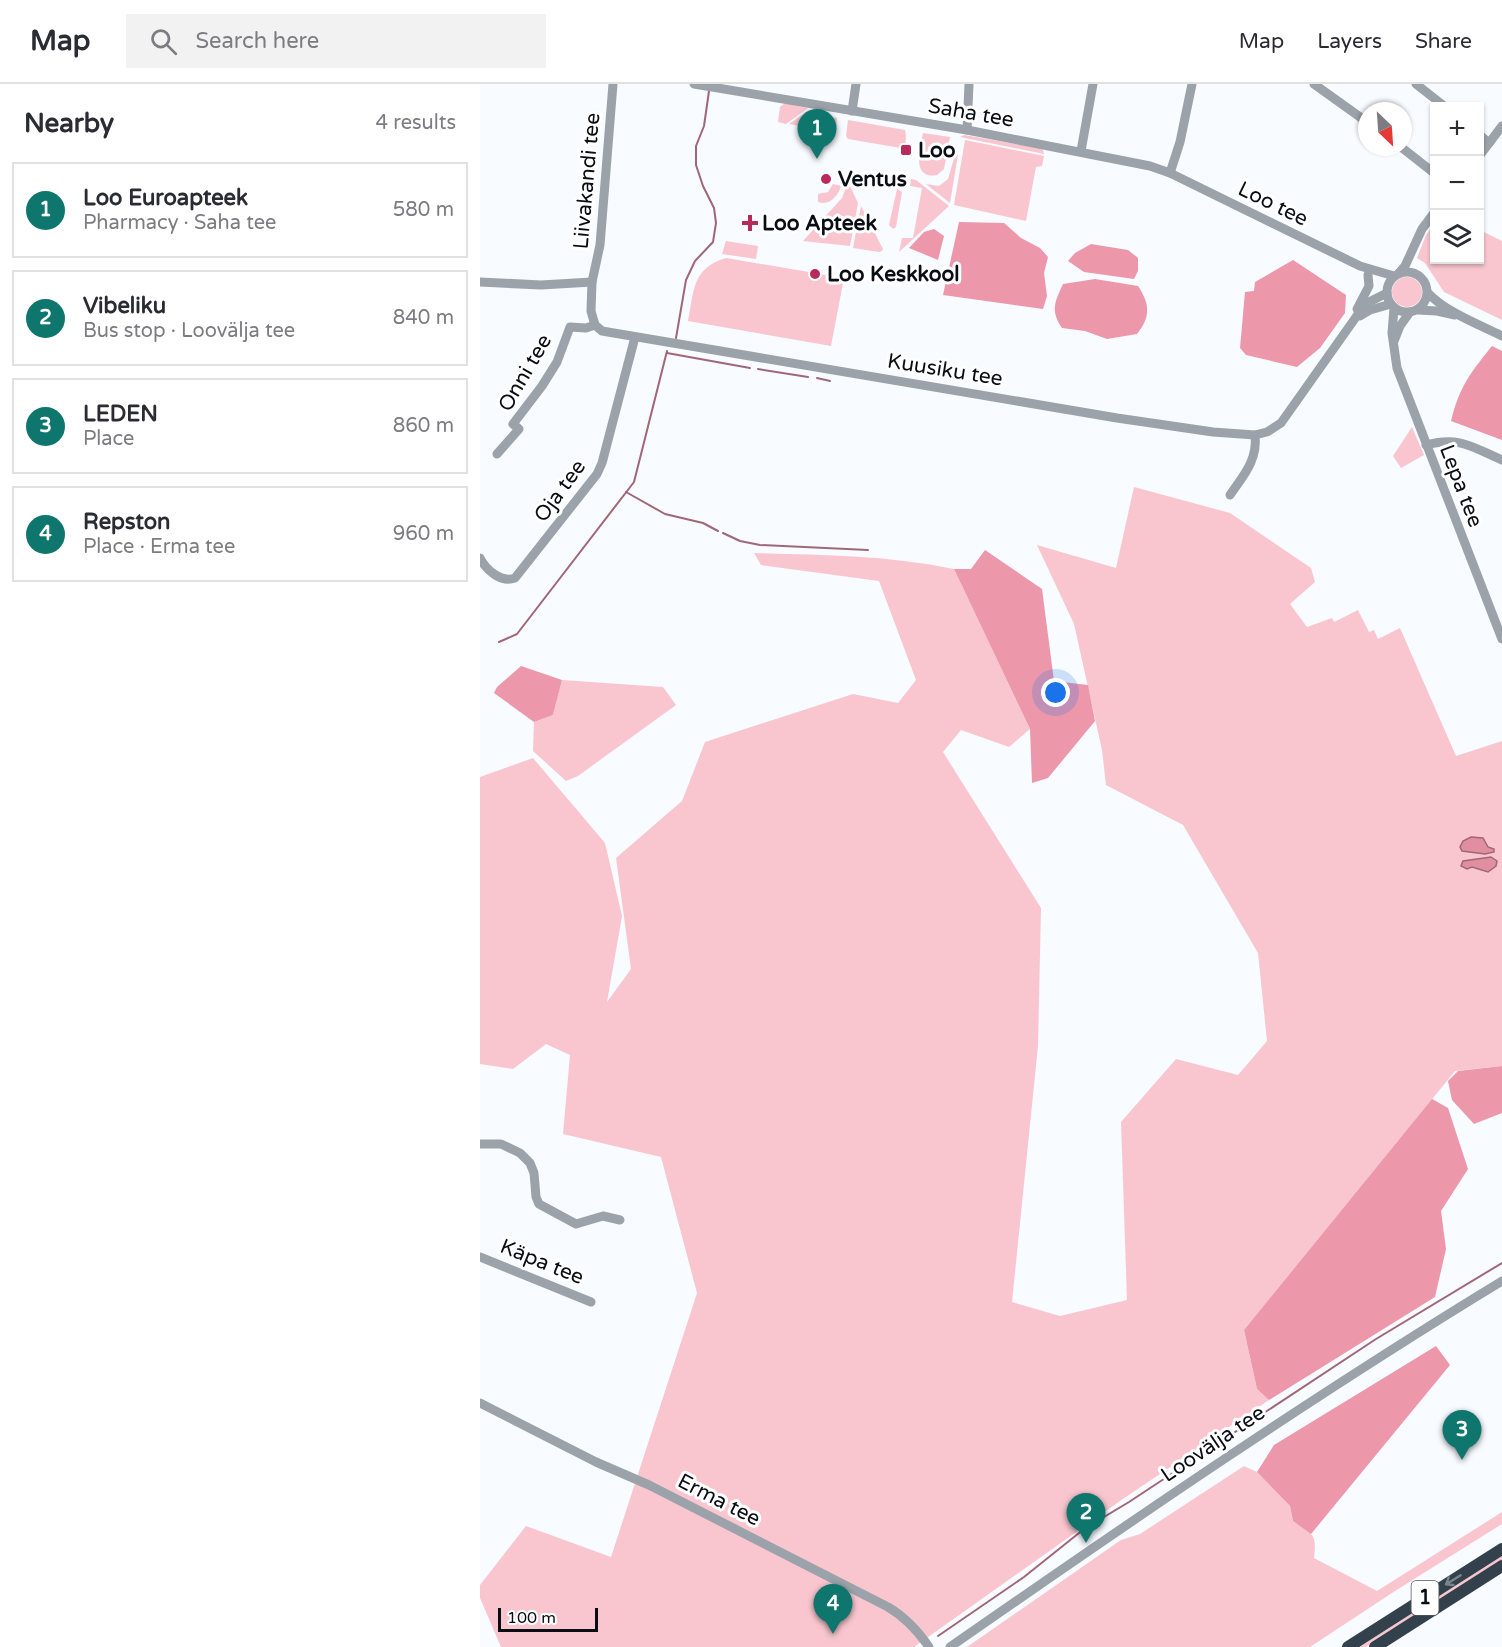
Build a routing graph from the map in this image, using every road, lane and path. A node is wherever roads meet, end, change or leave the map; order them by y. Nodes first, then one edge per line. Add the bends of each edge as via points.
1 (613, 84) edge
2 (694, 84) edge
3 (856, 84) edge
4 (969, 84) edge
5 (1093, 84) edge
6 (1192, 84) edge
7 (1314, 84) edge
8 (1416, 84) edge
9 (1439, 102) edge
10 (852, 111) junction
11 (1358, 116) edge
12 (1502, 126) edge
13 (967, 130) junction
14 (1484, 138) edge
15 (1489, 142) junction
16 (1484, 148) edge
17 (1081, 151) junction
18 (1412, 156) edge
19 (1430, 170) edge
20 (1170, 173) junction
21 (1430, 218) edge
22 (1413, 248) junction
23 (1360, 266) junction
24 (1418, 274) junction
25 (1368, 275) junction
26 (1397, 275) junction
27 (480, 282) edge
28 (592, 282) junction
29 (1387, 291) junction
30 (1428, 293) junction
31 (1392, 306) junction
32 (1414, 311) junction
33 (1463, 317) junction
34 (1353, 320) junction
35 (598, 328) junction
36 (1502, 336) edge
37 (635, 337) junction
38 (1393, 344) junction
39 (1255, 435) junction
40 (1426, 445) junction
41 (497, 454) dead end
42 (1502, 460) edge
43 (1230, 495) dead end
44 (480, 548) edge
45 (480, 557) edge
46 (1502, 639) edge
47 (480, 1144) edge
48 (620, 1220) dead end
49 (480, 1257) edge
50 (1502, 1281) edge
51 (591, 1302) dead end
52 (480, 1403) edge
53 (1502, 1549) edge
54 (1502, 1566) edge
55 (929, 1647) edge
56 (950, 1647) edge
57 (1348, 1647) edge
58 (1375, 1647) edge

1 - 28 street, Liivakandi tee via 600,245
2 - 10 street, Saha tee
3 - 10 street
4 - 13 street
5 - 17 street
6 - 20 street
7 - 11 street
8 - 9 street
10 - 13 street, Saha tee
12 - 15 street
13 - 17 street, Saha tee
14 - 15 street
15 - 16 street
17 - 20 street, Saha tee
18 - 19 street
20 - 23 street, Loo tee
21 - 22 street
22 - 24 street
22 - 26 street
23 - 25 street, Loo tee
23 - 26 street, Loo tee
24 - 26 street
24 - 30 street
25 - 29 street, Loo tee
25 - 34 street via 1369,286
26 - 29 street
27 - 28 street, Liivakandi tee
28 - 35 street, Liivakandi tee via 591,311
29 - 31 street
29 - 34 street via 1369,302
30 - 32 street via 1425,303
30 - 33 street
31 - 32 street via 1401,312
31 - 34 street via 1370,310
31 - 38 street, Lepa tee
32 - 33 street
32 - 38 street via 1400,326
33 - 36 street
34 - 39 street, Kuusiku tee via 1281,423
35 - 37 street, Kuusiku tee
35 - 41 street, Onni tee via 570,327 542,386 513,424 519,429
37 - 39 street, Kuusiku tee via 1145,423
37 - 45 street, Oja tee via 597,474 515,578 496,576
38 - 40 street, Lepa tee via 1397,368
39 - 43 street via 1256,451 1251,464
40 - 42 street via 1457,441
40 - 46 street, Lepa tee
44 - 45 street, Oja tee
47 - 48 street via 501,1144 530,1163 536,1197 543,1208 576,1224 603,1216
49 - 51 street, Käpa tee
50 - 56 street, Loovälja tee via 1216,1463
52 - 55 street, Erma tee via 888,1607 920,1634
53 -> 57 highway, 1
54 - 58 highway, 1

